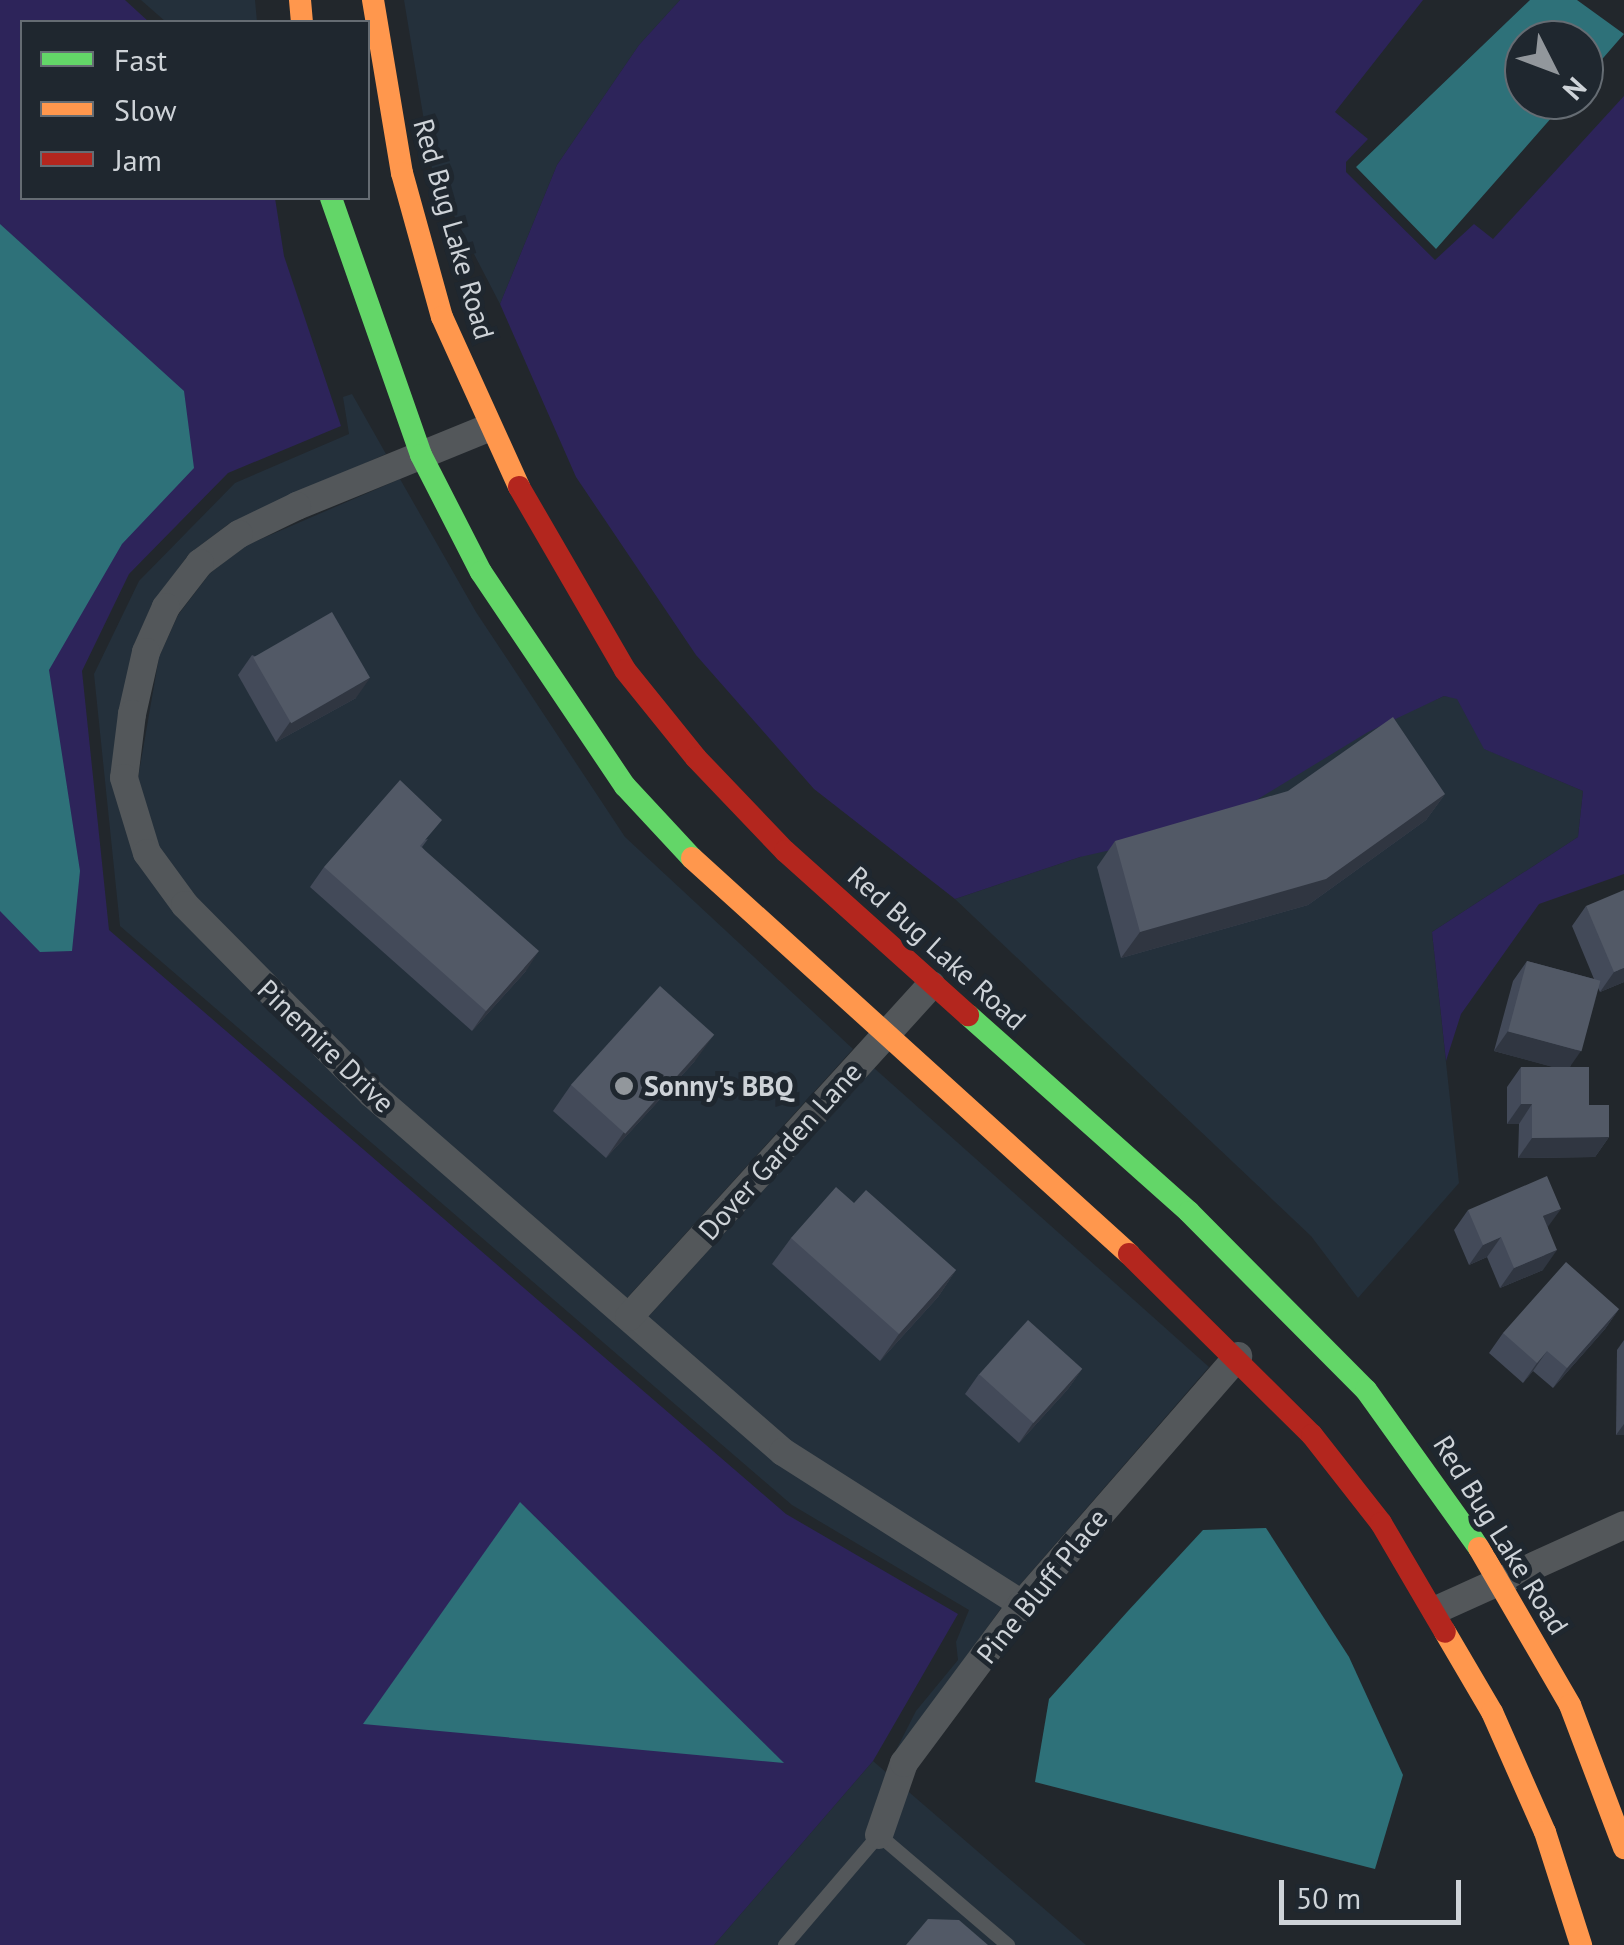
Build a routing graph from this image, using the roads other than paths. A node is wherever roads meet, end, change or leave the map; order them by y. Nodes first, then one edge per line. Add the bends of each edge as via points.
1 (372, 0) edge
2 (332, 200) edge
3 (488, 428) junction
4 (421, 455) junction
5 (931, 985) junction
6 (883, 1038) junction
7 (629, 1316) junction
8 (1238, 1356) junction
9 (1624, 1525) edge
10 (1499, 1577) junction
11 (1022, 1604) junction
12 (1436, 1610) junction
13 (879, 1835) junction
14 (1624, 1848) edge
15 (785, 1945) edge
16 (1008, 1945) edge
17 (1581, 1945) edge

1 - 3 main road, Red Bug Lake Road via 402,173 442,316
2 - 4 main road
3 - 4 street, Pinemire Drive
3 - 5 main road, Red Bug Lake Road via 551,550 625,670 696,758 786,851
4 - 6 main road via 480,572 625,786 719,888
4 - 7 street, Pinemire Drive via 268,520 200,563 166,608 146,652 124,778 146,853 185,905 372,1094
5 - 6 street, Dover Garden Lane
5 - 10 main road, Red Bug Lake Road via 1286,1304 1366,1390
6 - 7 street, Dover Garden Lane
6 - 8 main road
7 - 11 street, Pinemire Drive via 784,1452
8 - 11 street, Pine Bluff Place
8 - 12 main road via 1312,1434
9 - 10 street
10 - 12 street
10 - 14 main road, Red Bug Lake Road via 1570,1705
11 - 13 street, Pine Bluff Place via 904,1763
12 - 17 main road via 1492,1712 1544,1832
13 - 15 lane
13 - 16 lane

